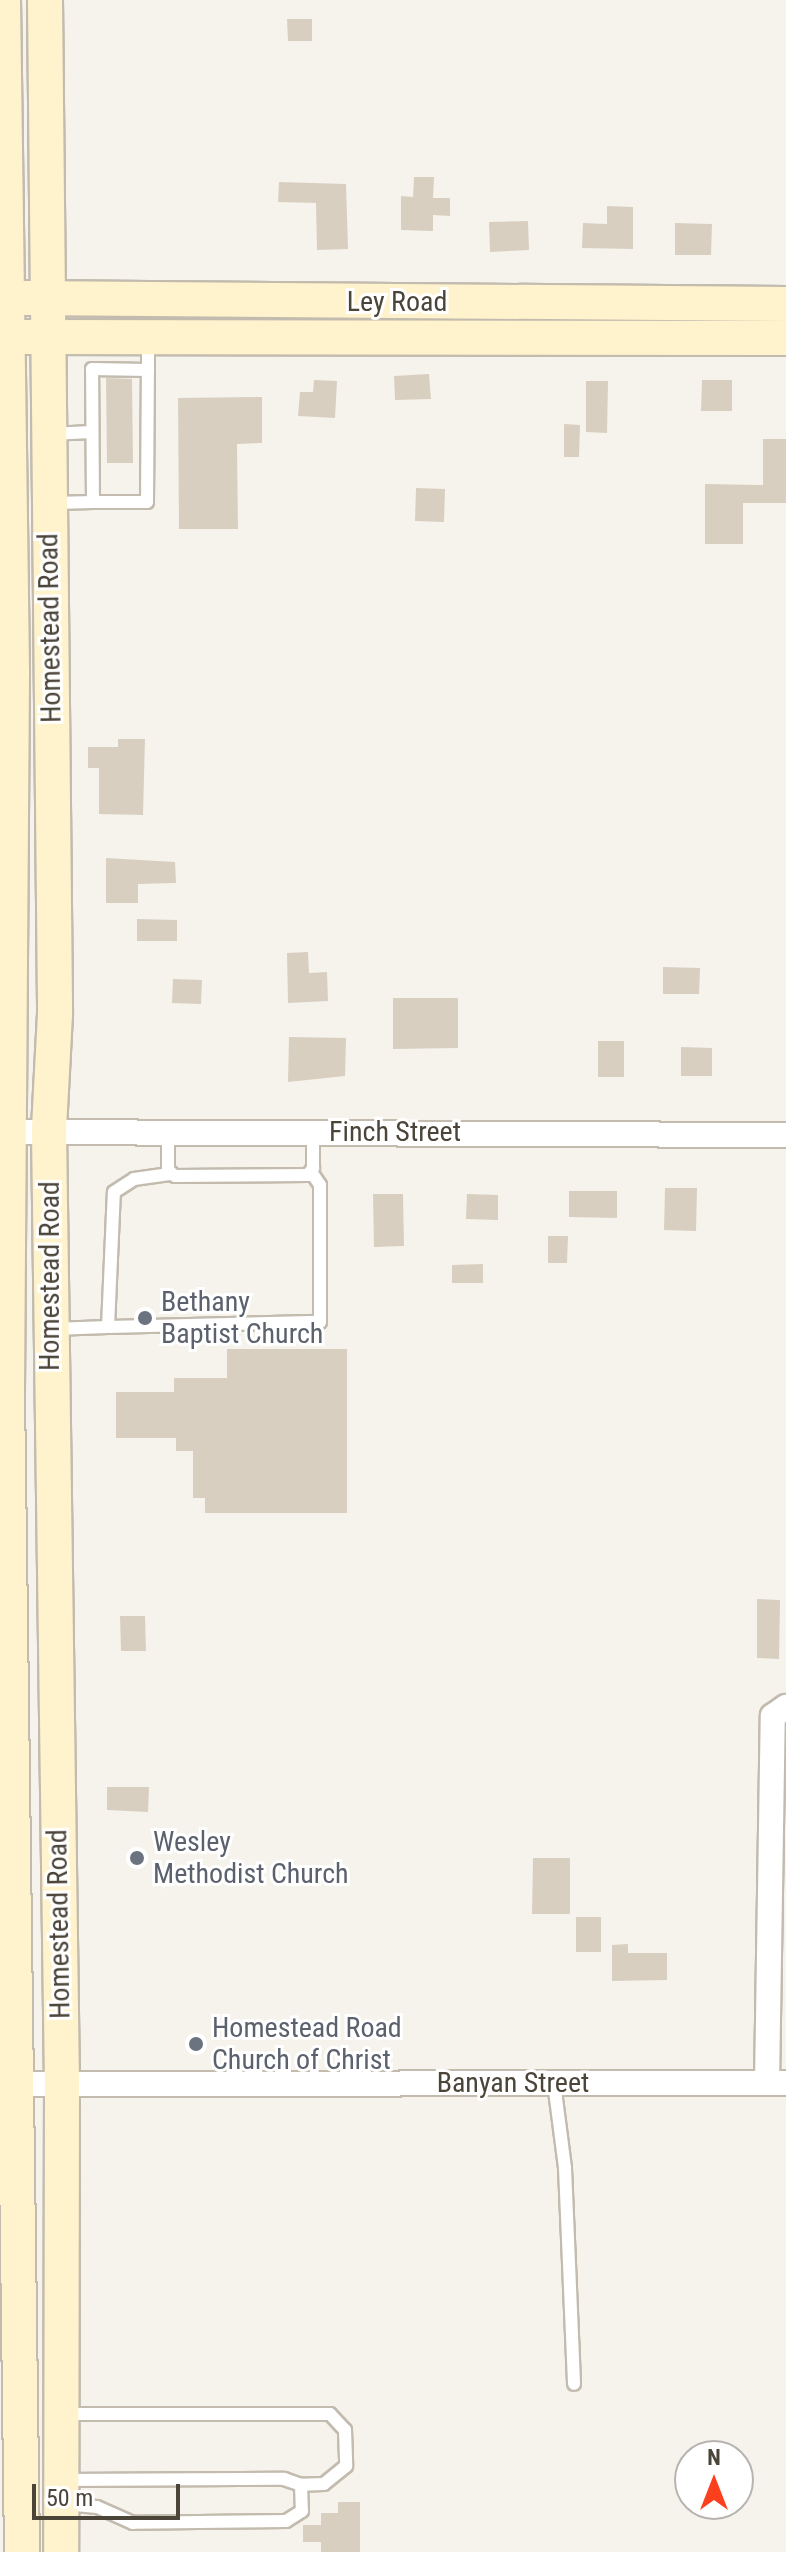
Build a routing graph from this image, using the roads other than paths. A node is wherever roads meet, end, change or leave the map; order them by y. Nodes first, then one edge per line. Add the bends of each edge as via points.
1 (45, 12) edge
2 (2, 15) edge
3 (2, 216) edge
4 (4, 298) edge
5 (47, 298) junction
6 (458, 302) junction
7 (683, 303) junction
8 (786, 304) edge
9 (4, 336) edge
10 (47, 337) junction
11 (454, 338) junction
12 (682, 338) junction
13 (786, 338) edge
14 (148, 354) junction
15 (91, 432) junction
16 (48, 434) junction
17 (93, 502) junction
18 (49, 503) junction
19 (4, 505) edge
20 (6, 674) edge
21 (49, 674) junction
22 (6, 1015) edge
23 (49, 1130) junction
24 (168, 1130) junction
25 (313, 1131) junction
26 (5, 1132) junction
27 (786, 1135) edge
28 (312, 1173) junction
29 (170, 1174) junction
30 (108, 1327) junction
31 (3, 1329) edge
32 (50, 1329) junction
33 (3, 1391) edge
34 (52, 1512) junction
35 (5, 1517) edge
36 (786, 1707) edge
37 (11, 1765) junction
38 (56, 1766) junction
39 (62, 2083) junction
40 (554, 2083) junction
41 (776, 2083) edge
42 (8, 2084) edge
43 (8, 2186) edge
44 (9, 2305) edge
45 (574, 2384) dead end
46 (61, 2414) junction
47 (301, 2485) junction
48 (61, 2492) junction
49 (22, 2552) edge
50 (61, 2552) edge

1 - 2 street
1 - 5 main road, Homestead Road
2 - 3 main road, Homestead Road
3 - 4 main road, Homestead Road
4 - 5 main road, Ley Road
4 - 9 main road, Homestead Road
5 - 6 main road, Ley Road
5 - 10 main road, Homestead Road
6 - 7 main road, Ley Road
6 - 11 main road
7 - 8 main road, Ley Road
7 - 12 main road
9 - 10 main road, Ley Road
9 - 19 main road, Homestead Road
10 - 14 main road, Ley Road
10 - 16 main road, Homestead Road
11 - 12 main road, Ley Road
11 - 14 main road, Ley Road
12 - 13 main road, Ley Road
14 - 15 lane via 92,369
14 - 17 lane via 147,502
15 - 16 lane
15 - 17 lane
16 - 18 main road, Homestead Road
17 - 18 lane
18 - 21 main road, Homestead Road
19 - 20 main road, Homestead Road
20 - 21 street
20 - 22 main road, Homestead Road
21 - 23 main road, Homestead Road via 55,1014
22 - 26 main road, Homestead Road
23 - 24 street, Finch Street
23 - 26 street, Finch Street
23 - 32 main road, Homestead Road
24 - 25 street, Finch Street
24 - 29 lane
25 - 27 street, Finch Street
25 - 28 lane
26 - 31 main road, Homestead Road
28 - 29 lane
28 - 30 lane via 320,1185 320,1322
29 - 30 lane via 134,1179 114,1192
30 - 32 lane
31 - 32 street
31 - 33 main road, Homestead Road
32 - 34 main road, Homestead Road
33 - 35 main road, Homestead Road
34 - 35 main road
34 - 38 main road, Homestead Road
35 - 37 main road, Homestead Road
36 - 41 street via 773,1716
37 - 38 main road
37 - 42 main road, Homestead Road
38 - 39 main road, Homestead Road
39 - 40 street, Banyan Street
39 - 42 street, Banyan Street
39 - 46 main road, Homestead Road
40 - 41 street, Banyan Street
40 - 45 lane via 565,2168
42 - 43 main road, Homestead Road
43 - 44 main road, Homestead Road
44 - 49 main road, Homestead Road
46 - 47 lane via 330,2414 345,2430 346,2466 324,2484
46 - 48 main road, Homestead Road
47 - 48 lane via 284,2479
47 - 48 lane via 302,2511 286,2521 133,2523
48 - 50 main road, Homestead Road

